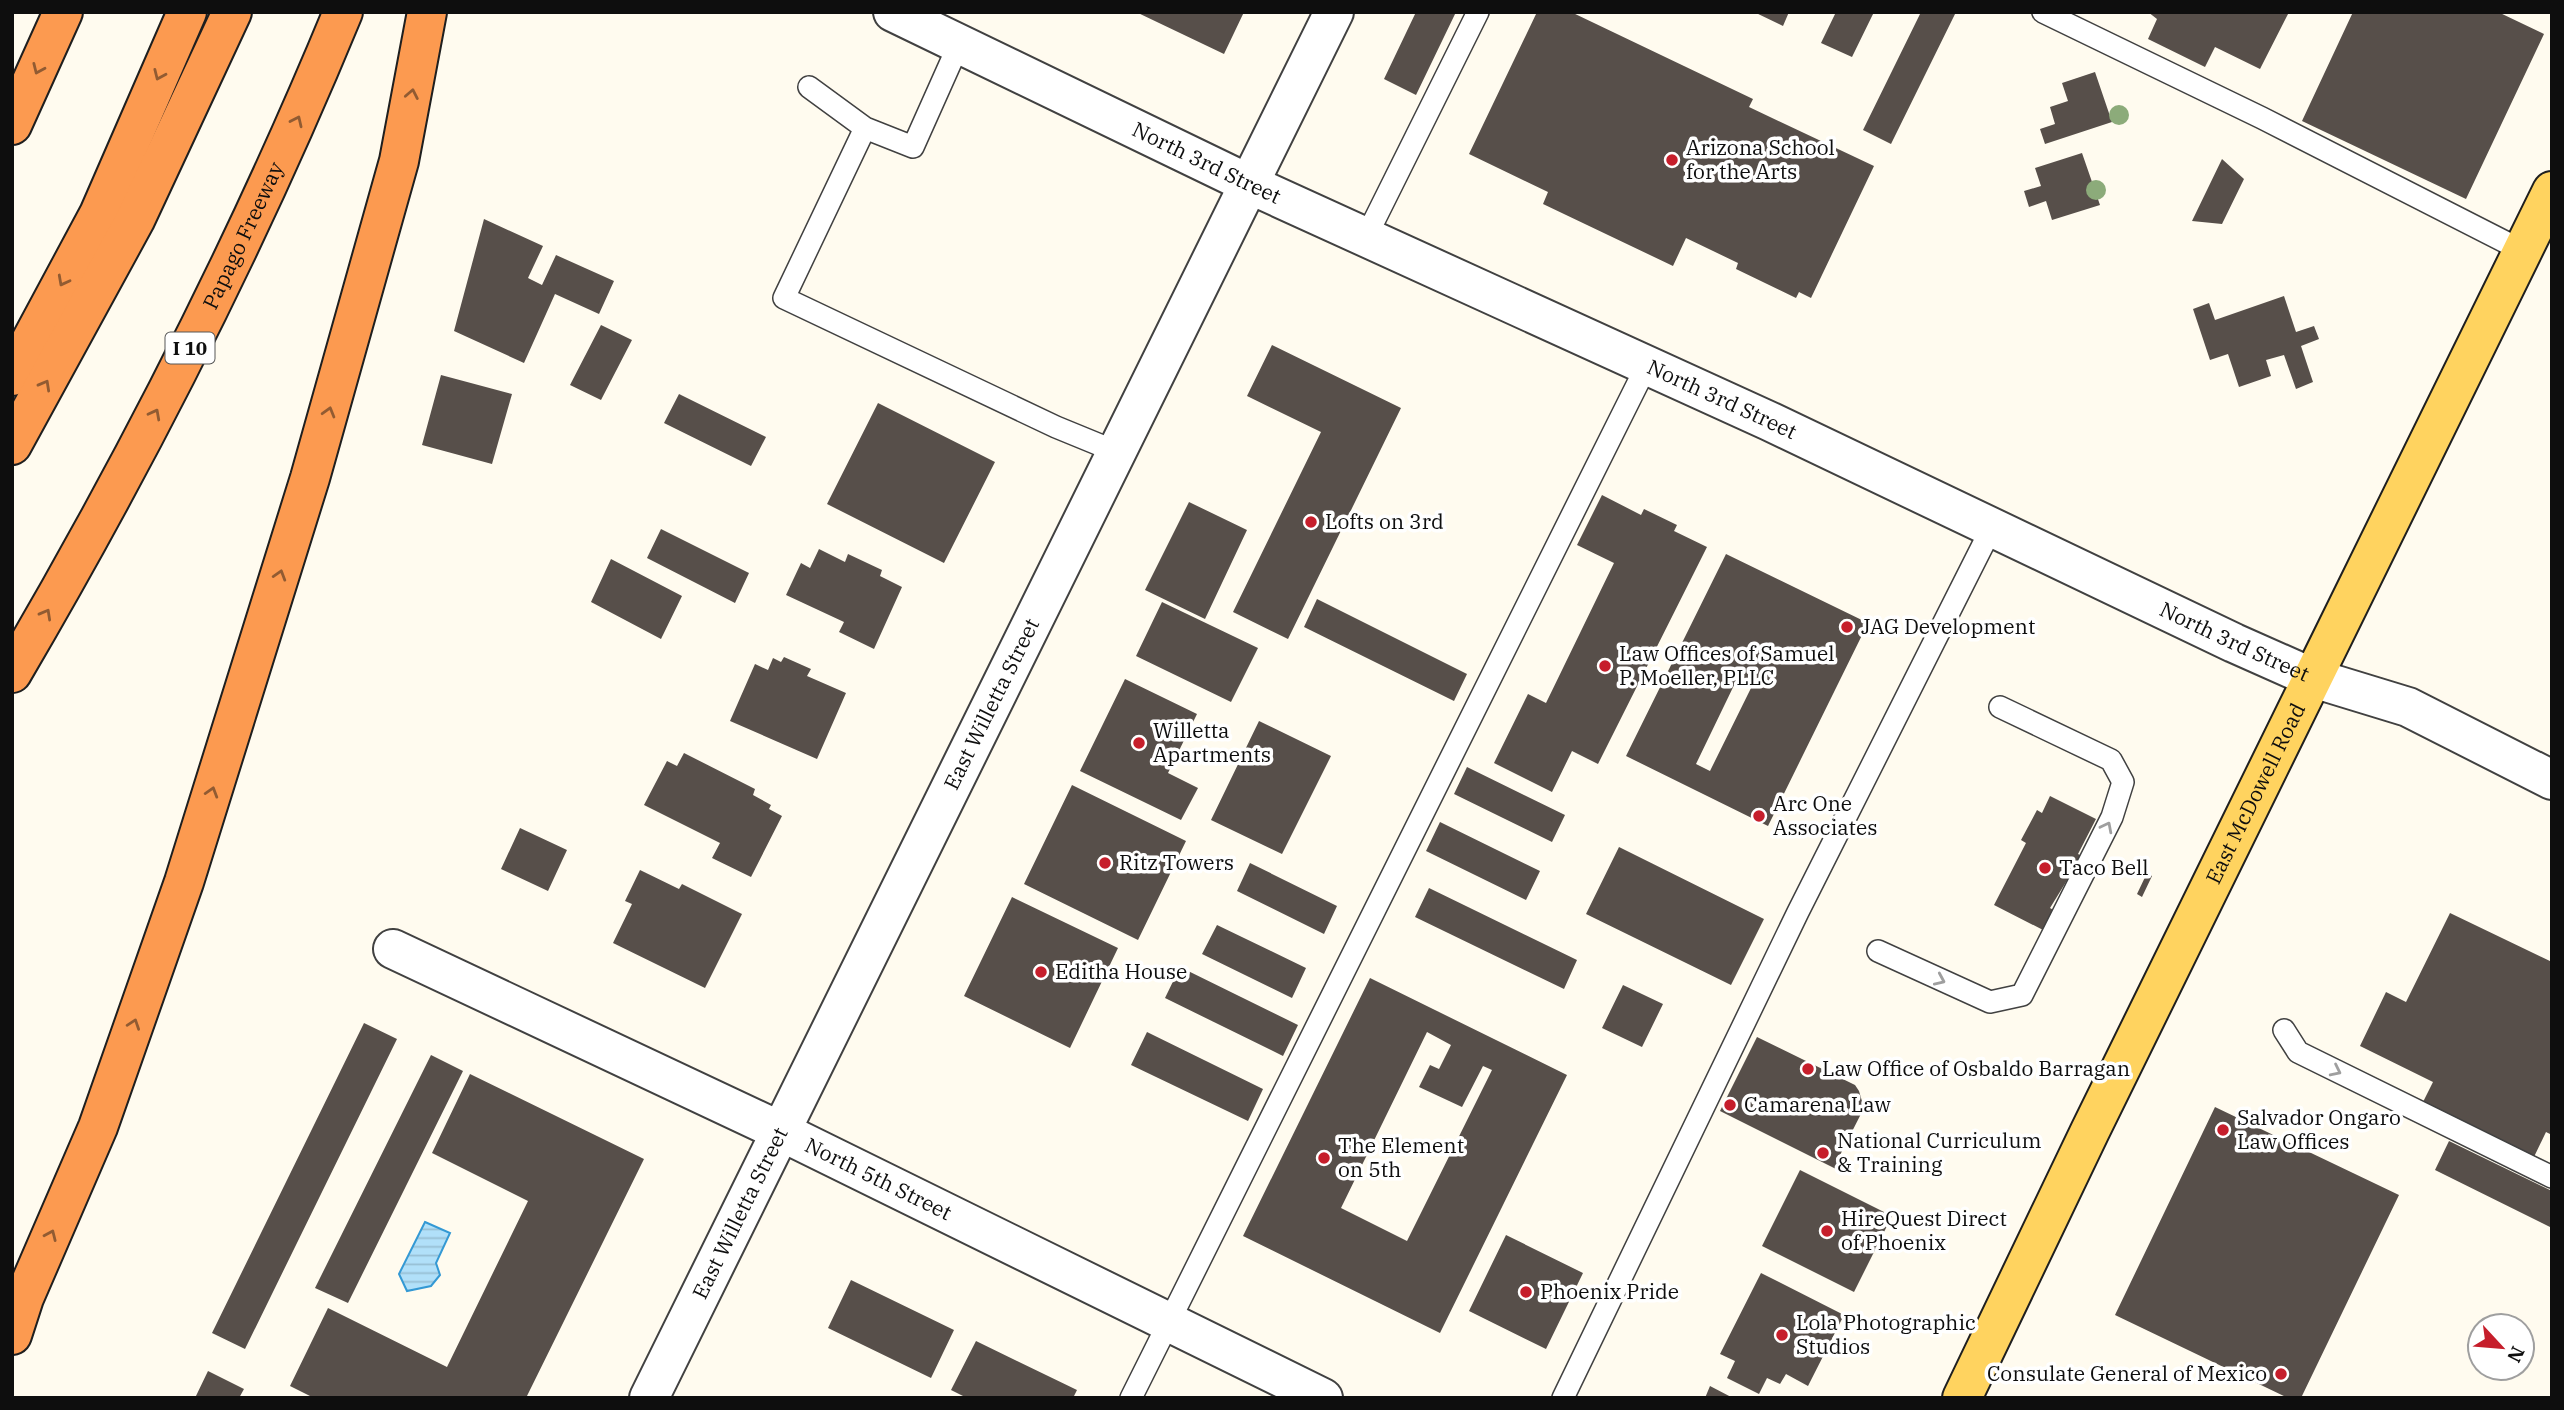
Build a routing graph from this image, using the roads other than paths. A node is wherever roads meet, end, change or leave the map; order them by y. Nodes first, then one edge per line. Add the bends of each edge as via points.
1 (63, 12) edge
2 (187, 12) edge
3 (232, 12) edge
4 (344, 12) edge
5 (427, 12) edge
6 (893, 12) edge
7 (1334, 12) edge
8 (1478, 12) edge
9 (2043, 12) edge
10 (959, 44) junction
11 (809, 88) dead end
12 (12, 125) edge
13 (865, 128) junction
14 (1249, 184) junction
15 (2552, 191) edge
16 (1366, 237) junction
17 (2523, 251) junction
18 (1647, 365) junction
19 (12, 376) edge
20 (12, 445) edge
21 (1117, 452) junction
22 (1992, 527) junction
23 (12, 673) edge
24 (2313, 678) junction
25 (2000, 707) dead end
26 (2552, 780) edge
27 (393, 949) dead end
28 (1878, 951) dead end
29 (2284, 1030) dead end
30 (780, 1131) junction
31 (2552, 1177) edge
32 (18, 1308) edge
33 (1168, 1323) junction
34 (12, 1335) edge
35 (649, 1398) edge
36 (1131, 1398) edge
37 (1323, 1398) edge
38 (1563, 1398) edge
39 (1962, 1398) edge

1 -> 12 highway
2 -> 19 highway via 99,214
20 -> 3 highway via 135,220
23 -> 4 highway, Papago Freeway / I 10 via 212,306
32 -> 5 highway via 98,1127 184,882 310,478 392,187
6 - 10 street, North 3rd Street
7 - 14 street, East Willetta Street
8 - 16 lane
9 - 17 lane
10 - 13 lane via 913,147
10 - 14 street, North 3rd Street
11 - 13 lane
13 - 21 lane via 784,298
14 - 16 street, North 3rd Street
14 - 21 street, East Willetta Street
15 - 17 main road, East McDowell Road
16 - 18 street, North 3rd Street
17 - 24 main road, East McDowell Road
18 - 22 street, North 3rd Street
18 - 33 lane
21 - 30 street, East Willetta Street
22 - 24 street, North 3rd Street
22 - 38 lane via 1798,912
24 - 26 street, North 3rd Street via 2408,707
24 - 39 main road, East McDowell Road
28 -> 25 lane via 1990,1002 2022,995 2112,817 2123,782 2111,760
27 - 30 street, North 5th Street
29 -> 31 lane via 2298,1052
30 - 33 street, North 5th Street
30 - 35 street, East Willetta Street
32 - 34 highway
33 - 36 lane
33 - 37 street, North 5th Street

